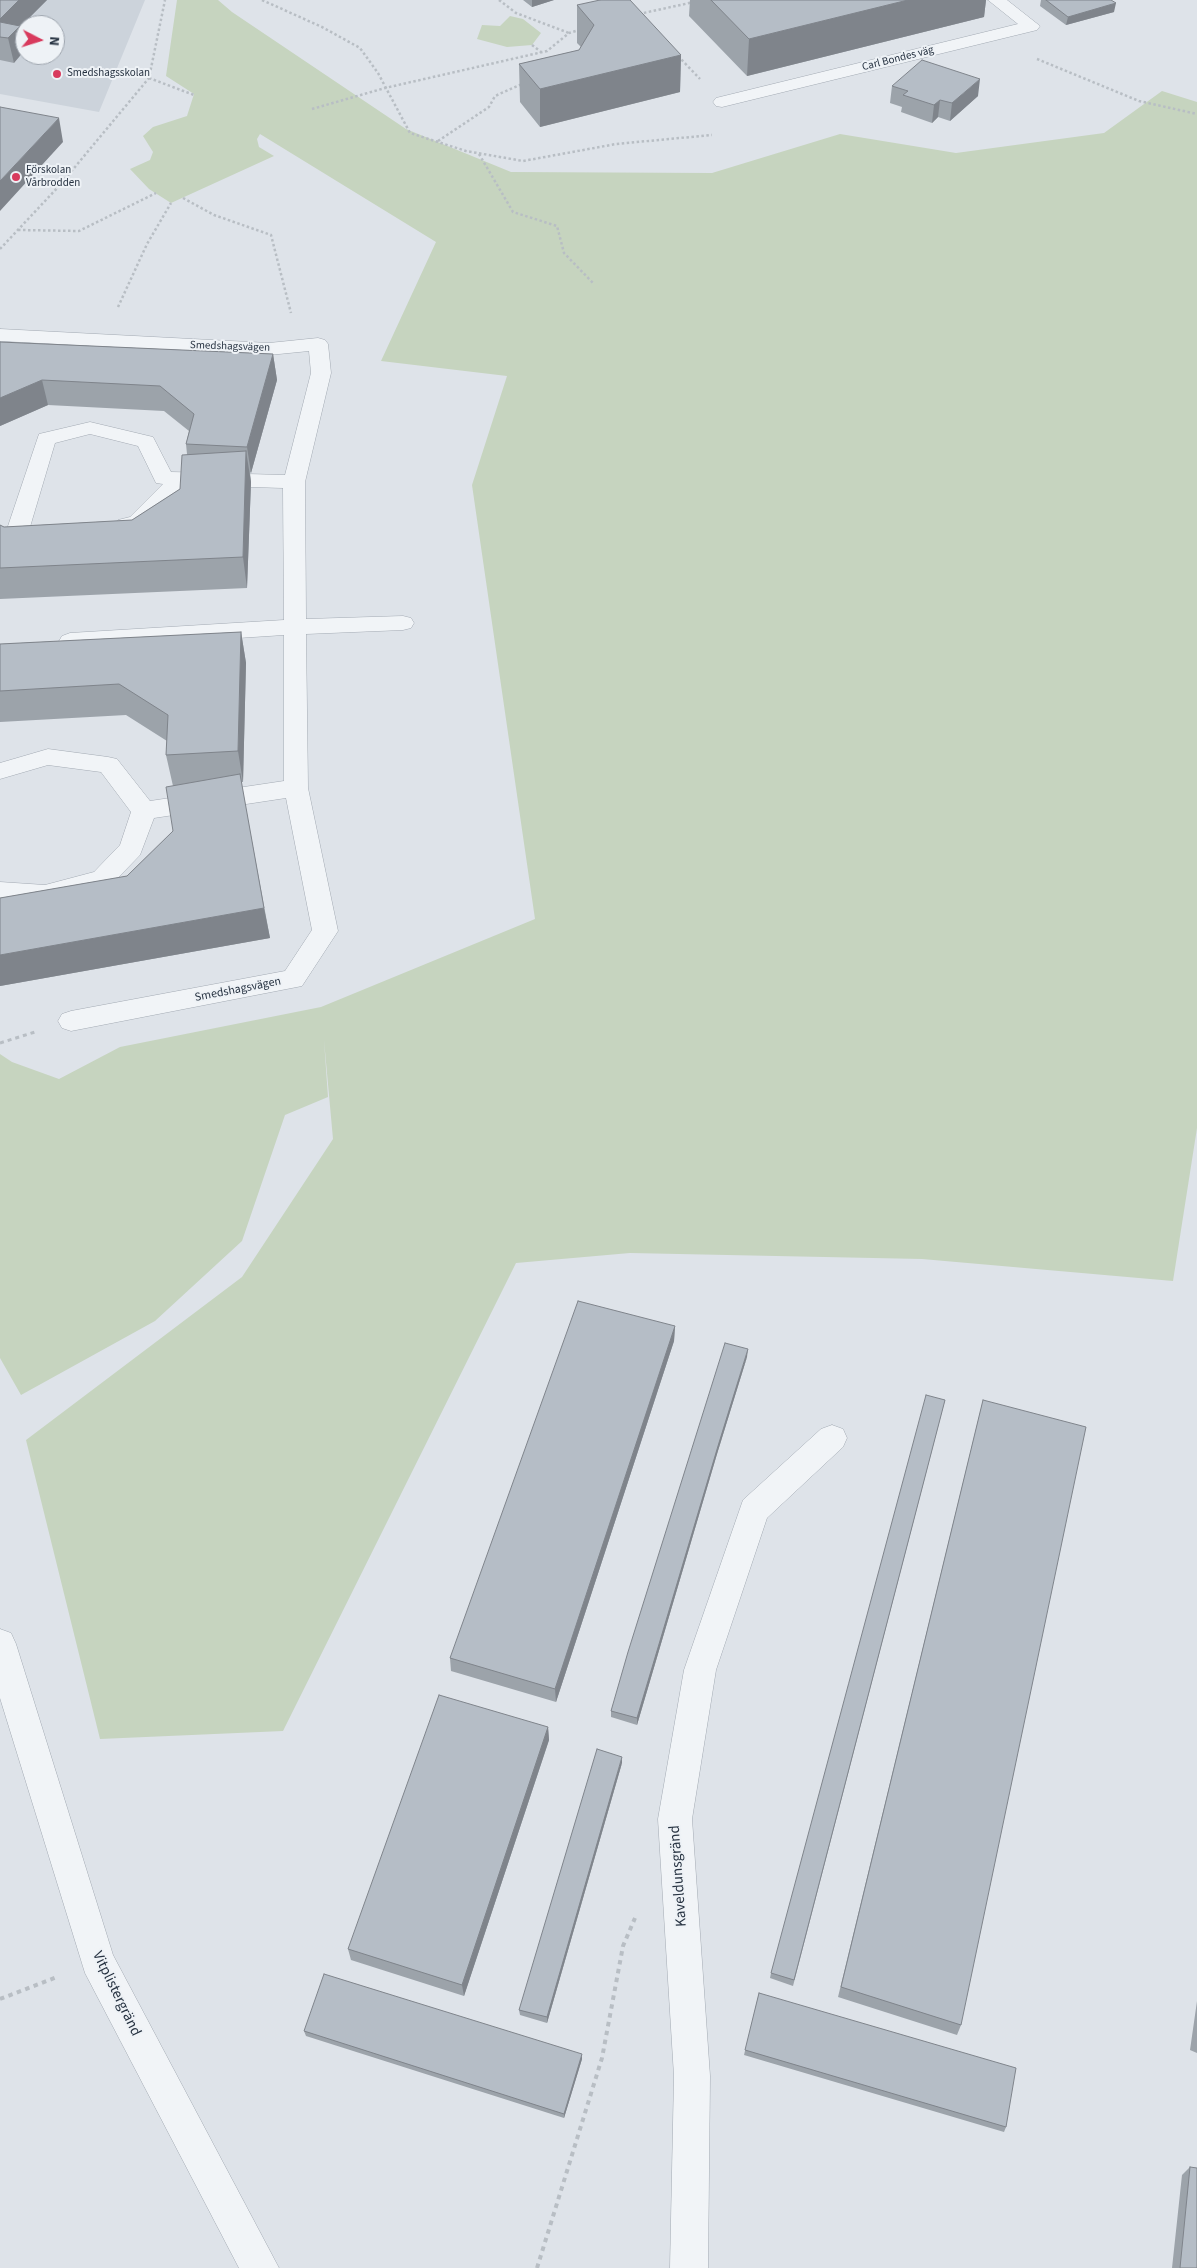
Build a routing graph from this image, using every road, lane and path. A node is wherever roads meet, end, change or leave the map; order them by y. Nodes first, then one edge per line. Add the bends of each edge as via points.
1 (166, 0) edge
2 (499, 0) edge
3 (996, 0) edge
4 (695, 2) dead end
5 (632, 10) edge
6 (520, 14) junction
7 (638, 14) junction
8 (515, 17) dead end
9 (645, 21) edge
10 (586, 28) edge
11 (569, 33) junction
12 (532, 45) dead end
13 (541, 53) junction
14 (677, 55) edge
15 (149, 78) junction
16 (527, 82) dead end
17 (194, 95) dead end
18 (722, 102) joint
19 (312, 109) dead end
20 (438, 141) dead end
21 (479, 153) dead end
22 (156, 193) dead end
23 (183, 198) dead end
24 (171, 203) dead end
25 (18, 230) junction
26 (0, 249) edge
27 (592, 283) dead end
28 (0, 335) edge
29 (108, 342) junction
30 (318, 344) junction
31 (182, 479) junction
32 (294, 482) junction
33 (110, 530) edge
34 (65, 538) edge
35 (403, 623) dead end
36 (294, 627) junction
37 (63, 642) edge
38 (0, 771) edge
39 (296, 788) junction
40 (144, 811) junction
41 (0, 891) edge
42 (71, 1021) dead end
43 (832, 1438) dead end
44 (0, 1644) edge
45 (638, 1910) dead end
46 (97, 1961) junction
47 (0, 1999) edge
48 (260, 2268) edge
49 (536, 2268) edge
50 (689, 2268) edge

1 - 15 path
2 - 6 path
3 - 18 street, Carl Bondes väg via 1031,26
4 - 7 path
5 - 7 path
6 - 8 path
6 - 11 path
7 - 9 path
10 - 11 path
11 - 13 path
12 - 13 path
13 - 19 path via 385,88
14 - 18 path
15 - 17 path
15 - 25 path
16 - 20 path via 495,96 489,107
21 - 27 path via 513,212 557,226 564,253
22 - 25 path via 79,232
23 - 30 path via 214,215 271,235 293,322
24 - 29 path via 146,244 121,297
25 - 26 path
28 - 29 street, Smedshagsvägen
29 - 30 street, Smedshagsvägen via 270,349
30 - 32 street, Smedshagsvägen via 321,373
31 - 32 street
31 - 33 street via 138,522
31 - 34 street via 164,478 146,442 90,428 46,439 17,532
32 - 36 street, Smedshagsvägen
35 - 36 street
36 - 37 street
36 - 39 street, Smedshagsvägen
38 - 40 street via 48,757 108,765
39 - 40 street
39 - 42 street, Smedshagsvägen via 325,931 293,979
40 - 41 street via 131,849 102,879 45,894
43 - 50 street, Kaveldunsgränd via 754,1510 700,1670 675,1819 692,2076
44 - 46 street, Vitplistergränd
45 - 49 path via 623,1946 602,2058
46 - 47 path
46 - 48 street, Vitplistergränd

